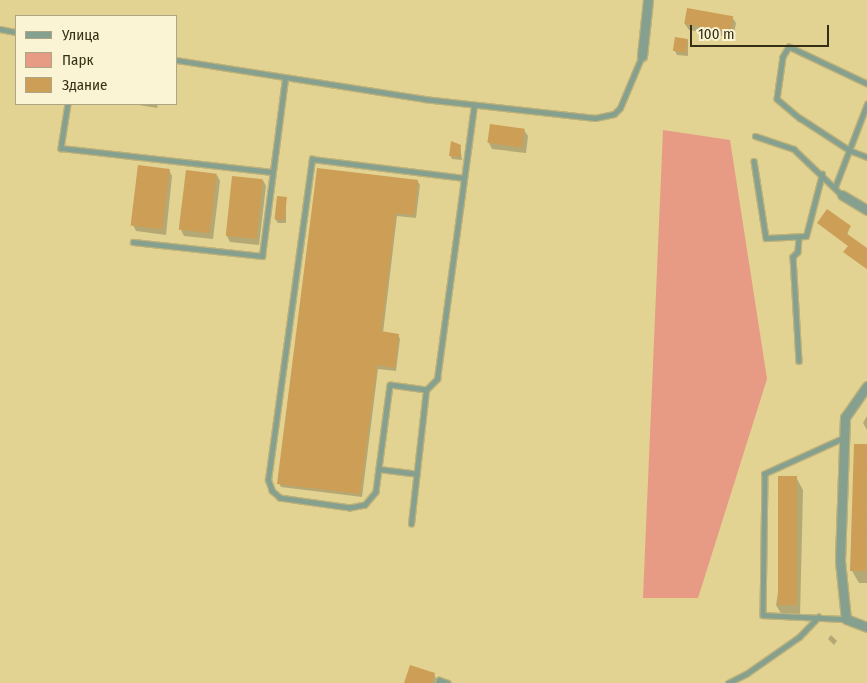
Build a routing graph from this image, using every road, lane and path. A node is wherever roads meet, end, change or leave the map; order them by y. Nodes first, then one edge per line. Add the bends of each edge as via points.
1 (648, 0) edge
2 (0, 29) edge
3 (15, 32) edge
4 (642, 56) joint
5 (178, 60) edge
6 (285, 80) junction
7 (867, 84) edge
8 (867, 104) edge
9 (68, 105) edge
10 (474, 105) junction
11 (755, 136) dead end
12 (849, 150) junction
13 (867, 157) edge
14 (754, 161) dead end
15 (272, 172) junction
16 (822, 174) junction
17 (464, 178) junction
18 (835, 187) junction
19 (842, 194) joint
20 (867, 210) edge
21 (799, 238) junction
22 (132, 242) dead end
23 (799, 361) dead end
24 (867, 386) edge
25 (426, 390) junction
26 (842, 439) junction
27 (379, 469) junction
28 (417, 474) junction
29 (411, 524) dead end
30 (818, 617) junction
31 (846, 619) junction
32 (867, 627) edge
33 (438, 683) edge
34 (448, 683) edge
35 (728, 683) edge

1 - 4 street
2 - 3 lane
4 - 10 lane via 620,108 605,118
5 - 6 lane
6 - 10 lane
6 - 15 lane
7 - 12 lane via 789,47 783,58 777,99
8 - 12 lane
9 - 15 lane via 61,148
10 - 17 lane
11 - 16 lane via 794,150
12 - 13 lane
12 - 18 lane
14 - 21 lane via 766,238
15 - 22 lane via 262,256
16 - 18 lane
16 - 21 lane via 806,236
17 - 25 lane via 437,379
17 - 27 lane via 312,160 269,486 280,498 358,508 376,492
18 - 19 lane
19 - 20 street
21 - 23 lane via 798,252 793,257
24 - 26 street via 845,418
25 - 27 lane via 390,385
25 - 28 lane
26 - 30 lane via 764,474 763,615
26 - 31 street via 840,581
27 - 28 lane
28 - 29 lane
30 - 31 lane
30 - 35 lane via 799,636
31 - 32 street via 851,624
33 - 34 lane via 439,680

